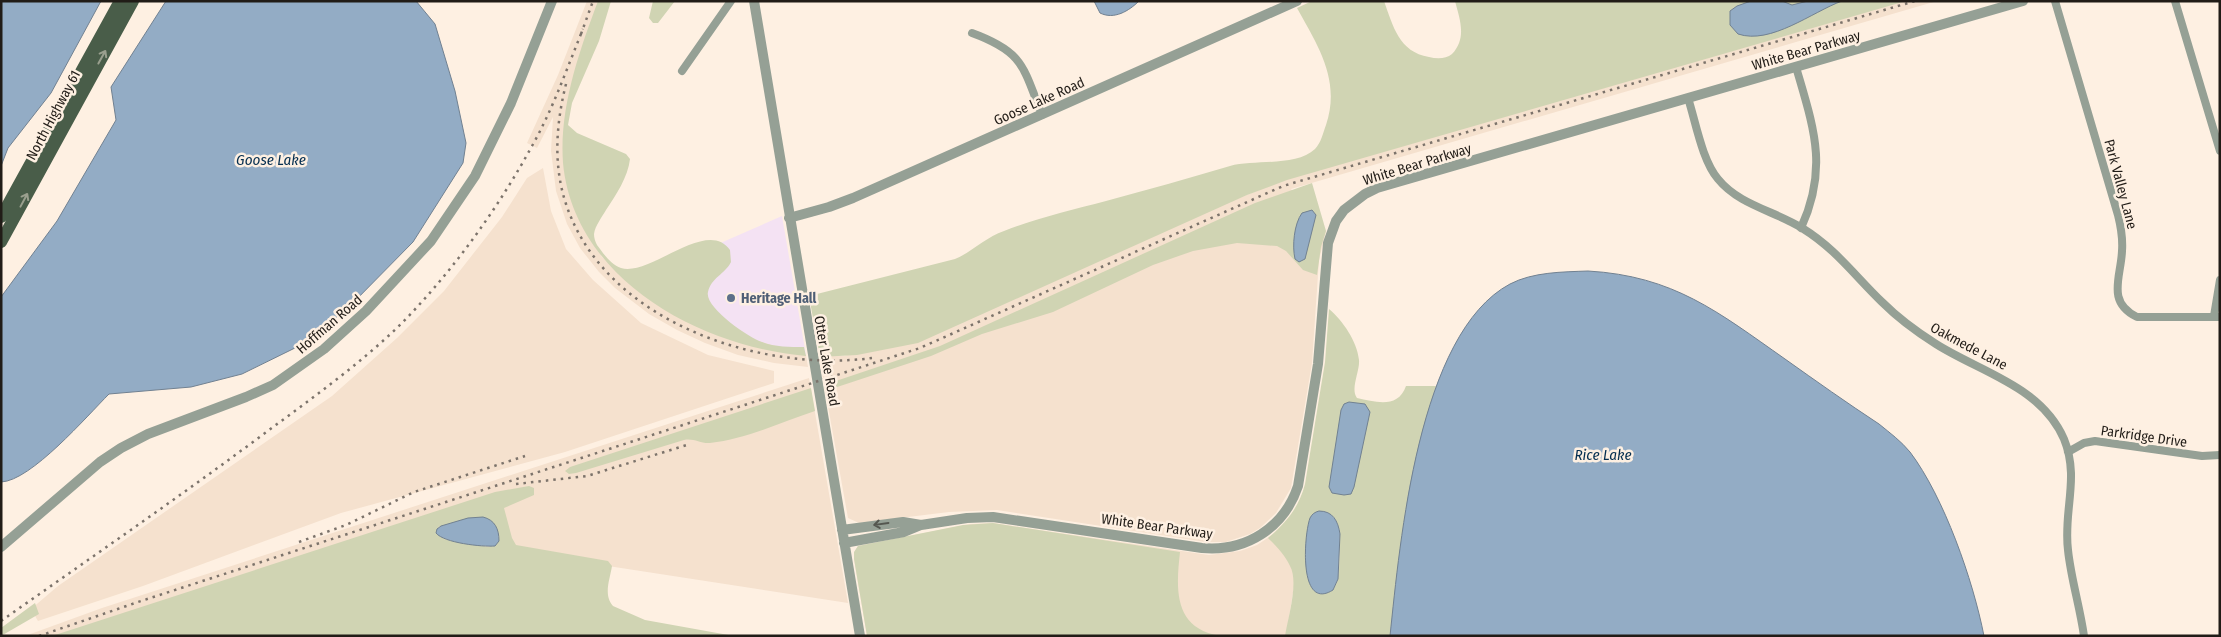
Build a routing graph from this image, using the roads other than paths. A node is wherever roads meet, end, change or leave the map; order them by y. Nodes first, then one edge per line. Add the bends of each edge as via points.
1 (120, 1) edge
2 (133, 1) edge
3 (552, 1) edge
4 (731, 1) edge
5 (754, 1) edge
6 (1297, 1) edge
7 (2023, 1) edge
8 (2056, 1) edge
9 (2175, 1) edge
10 (972, 33) dead end
11 (1796, 67) junction
12 (682, 71) dead end
13 (1688, 98) junction
14 (1042, 115) junction
15 (2220, 151) edge
16 (1, 217) edge
17 (789, 218) junction
18 (1801, 228) junction
19 (1, 242) edge
20 (2220, 280) edge
21 (2217, 316) edge
22 (2068, 452) junction
23 (2220, 455) edge
24 (921, 525) junction
25 (842, 530) junction
26 (844, 543) junction
27 (1, 547) edge
28 (860, 636) edge
29 (2084, 636) edge

1 - 16 main road
19 -> 2 main road, North Highway 61
3 - 27 street, Hoffman Road via 511,103 475,176 431,241 366,311 324,349 273,385 148,434 100,462
4 - 12 street
5 - 17 street, Otter Lake Road
6 - 14 street, Goose Lake Road
7 - 11 street, White Bear Parkway
8 - 21 street, Park Valley Lane via 2118,215 2122,248 2117,288 2119,301 2128,313 2137,317
9 - 15 street
10 - 14 street via 1016,56
11 - 13 street, White Bear Parkway
11 - 18 street via 1817,148 1815,184
13 - 18 street, Oakmede Lane via 1709,166 1717,179 1735,195
13 - 24 street, White Bear Parkway via 1377,188 1344,210 1336,221 1326,252 1319,356 1300,481 1284,513 1259,537 1239,546 1210,549 1002,517 976,517
14 - 17 street, Goose Lake Road via 849,200
17 - 25 street, Otter Lake Road
18 - 22 street, Oakmede Lane via 1830,247 1906,323 1946,350 2024,392 2050,416 2064,438
20 - 21 street
22 - 23 street, Parkridge Drive via 2095,441 2195,456
22 - 29 street, Oakmede Lane via 2072,489 2068,551
24 -> 25 street, White Bear Parkway via 903,522
24 - 26 street, White Bear Parkway via 904,532
25 - 26 street, Otter Lake Road
26 - 28 street, Otter Lake Road

